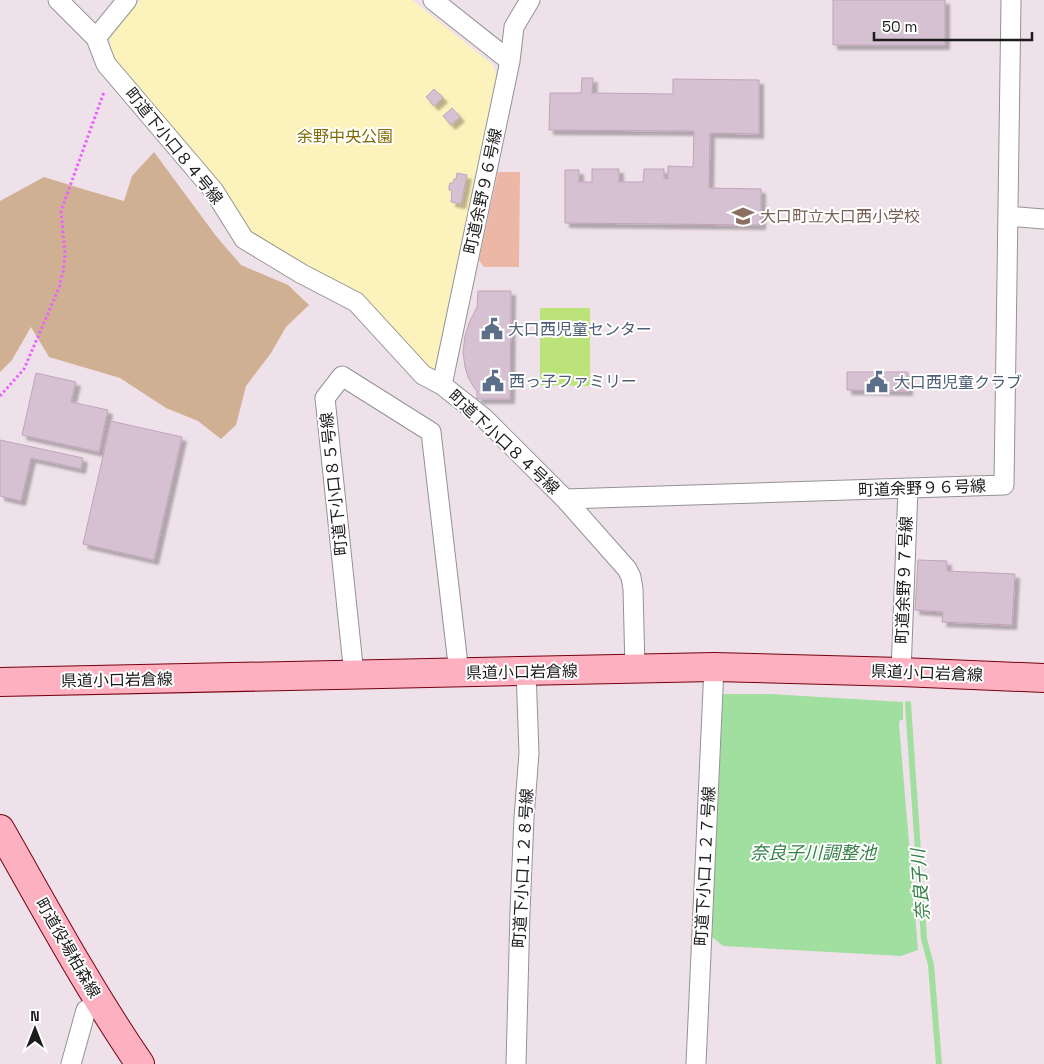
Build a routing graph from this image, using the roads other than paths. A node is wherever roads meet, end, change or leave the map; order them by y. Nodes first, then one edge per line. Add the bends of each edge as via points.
1 (58, 0) edge
2 (127, 0) edge
3 (432, 0) edge
4 (530, 0) edge
5 (1011, 0) edge
6 (96, 38) junction
7 (510, 61) junction
8 (1008, 216) junction
9 (1044, 219) edge
10 (442, 385) junction
11 (908, 488) junction
12 (565, 499) junction
13 (714, 667) junction
14 (635, 669) junction
15 (526, 671) junction
16 (901, 672) junction
17 (459, 673) junction
18 (354, 675) junction
19 (1044, 678) edge
20 (0, 682) edge
21 (0, 829) edge
22 (99, 1002) junction
23 (70, 1064) edge
24 (140, 1064) edge
25 (516, 1064) edge
26 (696, 1064) edge

1 - 6 street, 町道下小口８４号線
2 - 6 street
3 - 7 street
4 - 7 street, 町道余野９６号線 via 514,27
5 - 8 street, 町道余野９６号線
6 - 10 street, 町道下小口８４号線 via 106,64 214,191 244,239 356,302 423,375
7 - 10 street, 町道余野９６号線
8 - 9 street
8 - 11 street, 町道余野９６号線 via 1004,485
10 - 12 street, 町道下小口８４号線 via 484,418
11 - 12 street, 町道余野９６号線
11 - 16 street, 町道余野９７号線
12 - 14 street, 町道下小口８４号線 via 628,569 633,589
13 - 14 main road, 県道小口岩倉線
13 - 16 main road, 県道小口岩倉線
13 - 26 street, 町道下小口１２７号線
14 - 15 main road, 県道小口岩倉線
15 - 17 main road, 県道小口岩倉線
15 - 25 street, 町道下小口１２８号線 via 529,753
16 - 19 main road, 県道小口岩倉線
17 - 18 main road, 県道小口岩倉線
17 - 18 street, 町道下小口８５号線 via 431,432 342,376 325,398
18 - 20 main road, 県道小口岩倉線
21 - 22 main road, 町道役場柏森線
22 - 23 street via 86,1010
22 - 24 main road, 町道役場柏森線

